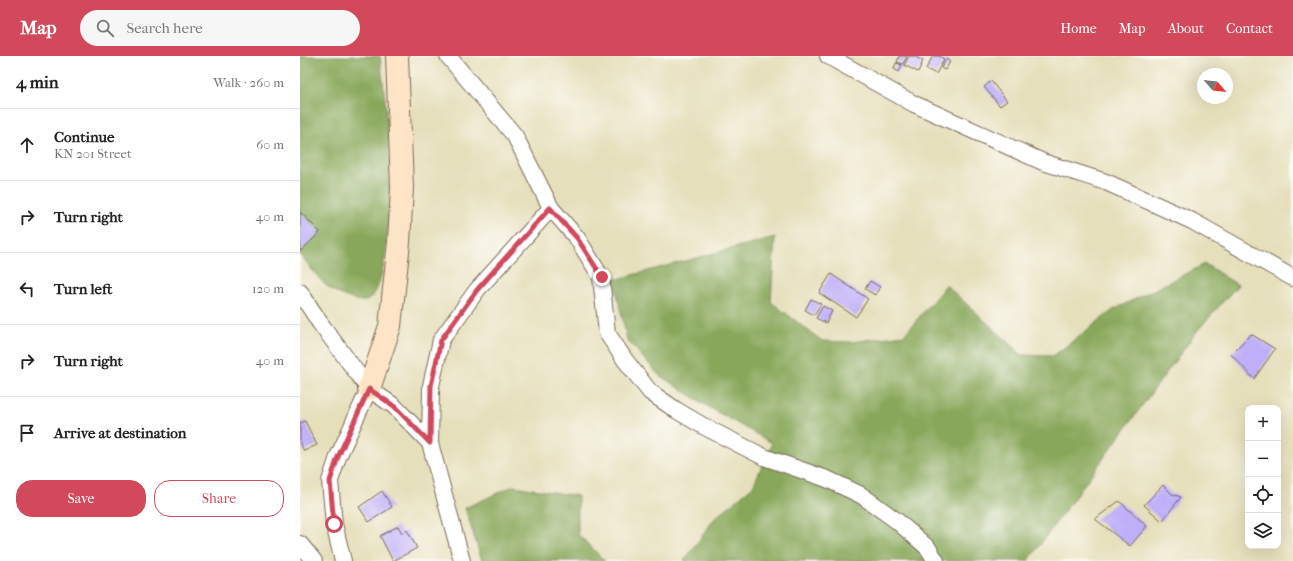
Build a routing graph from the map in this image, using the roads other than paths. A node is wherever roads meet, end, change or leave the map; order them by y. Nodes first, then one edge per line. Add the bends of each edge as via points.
1 (397, 56) edge
2 (448, 56) edge
3 (828, 56) edge
4 (550, 208) junction
5 (1293, 278) edge
6 (300, 292) edge
7 (369, 389) junction
8 (430, 443) junction
9 (300, 544) edge
10 (314, 561) edge
11 (343, 561) edge
12 (462, 561) edge
13 (936, 561) edge

1 - 7 street via 402,188 399,242 390,326
2 - 4 street via 514,136
3 - 5 street via 921,107 1043,162 1106,182 1192,221
4 - 8 street via 477,290 441,340 431,386
4 - 13 street via 577,238 602,277 607,333 650,392 705,427 764,457 827,479 861,495 928,548
6 - 7 street
7 - 8 street via 394,406
7 - 11 street via 338,457 330,481 334,524
8 - 12 street
9 - 10 street

